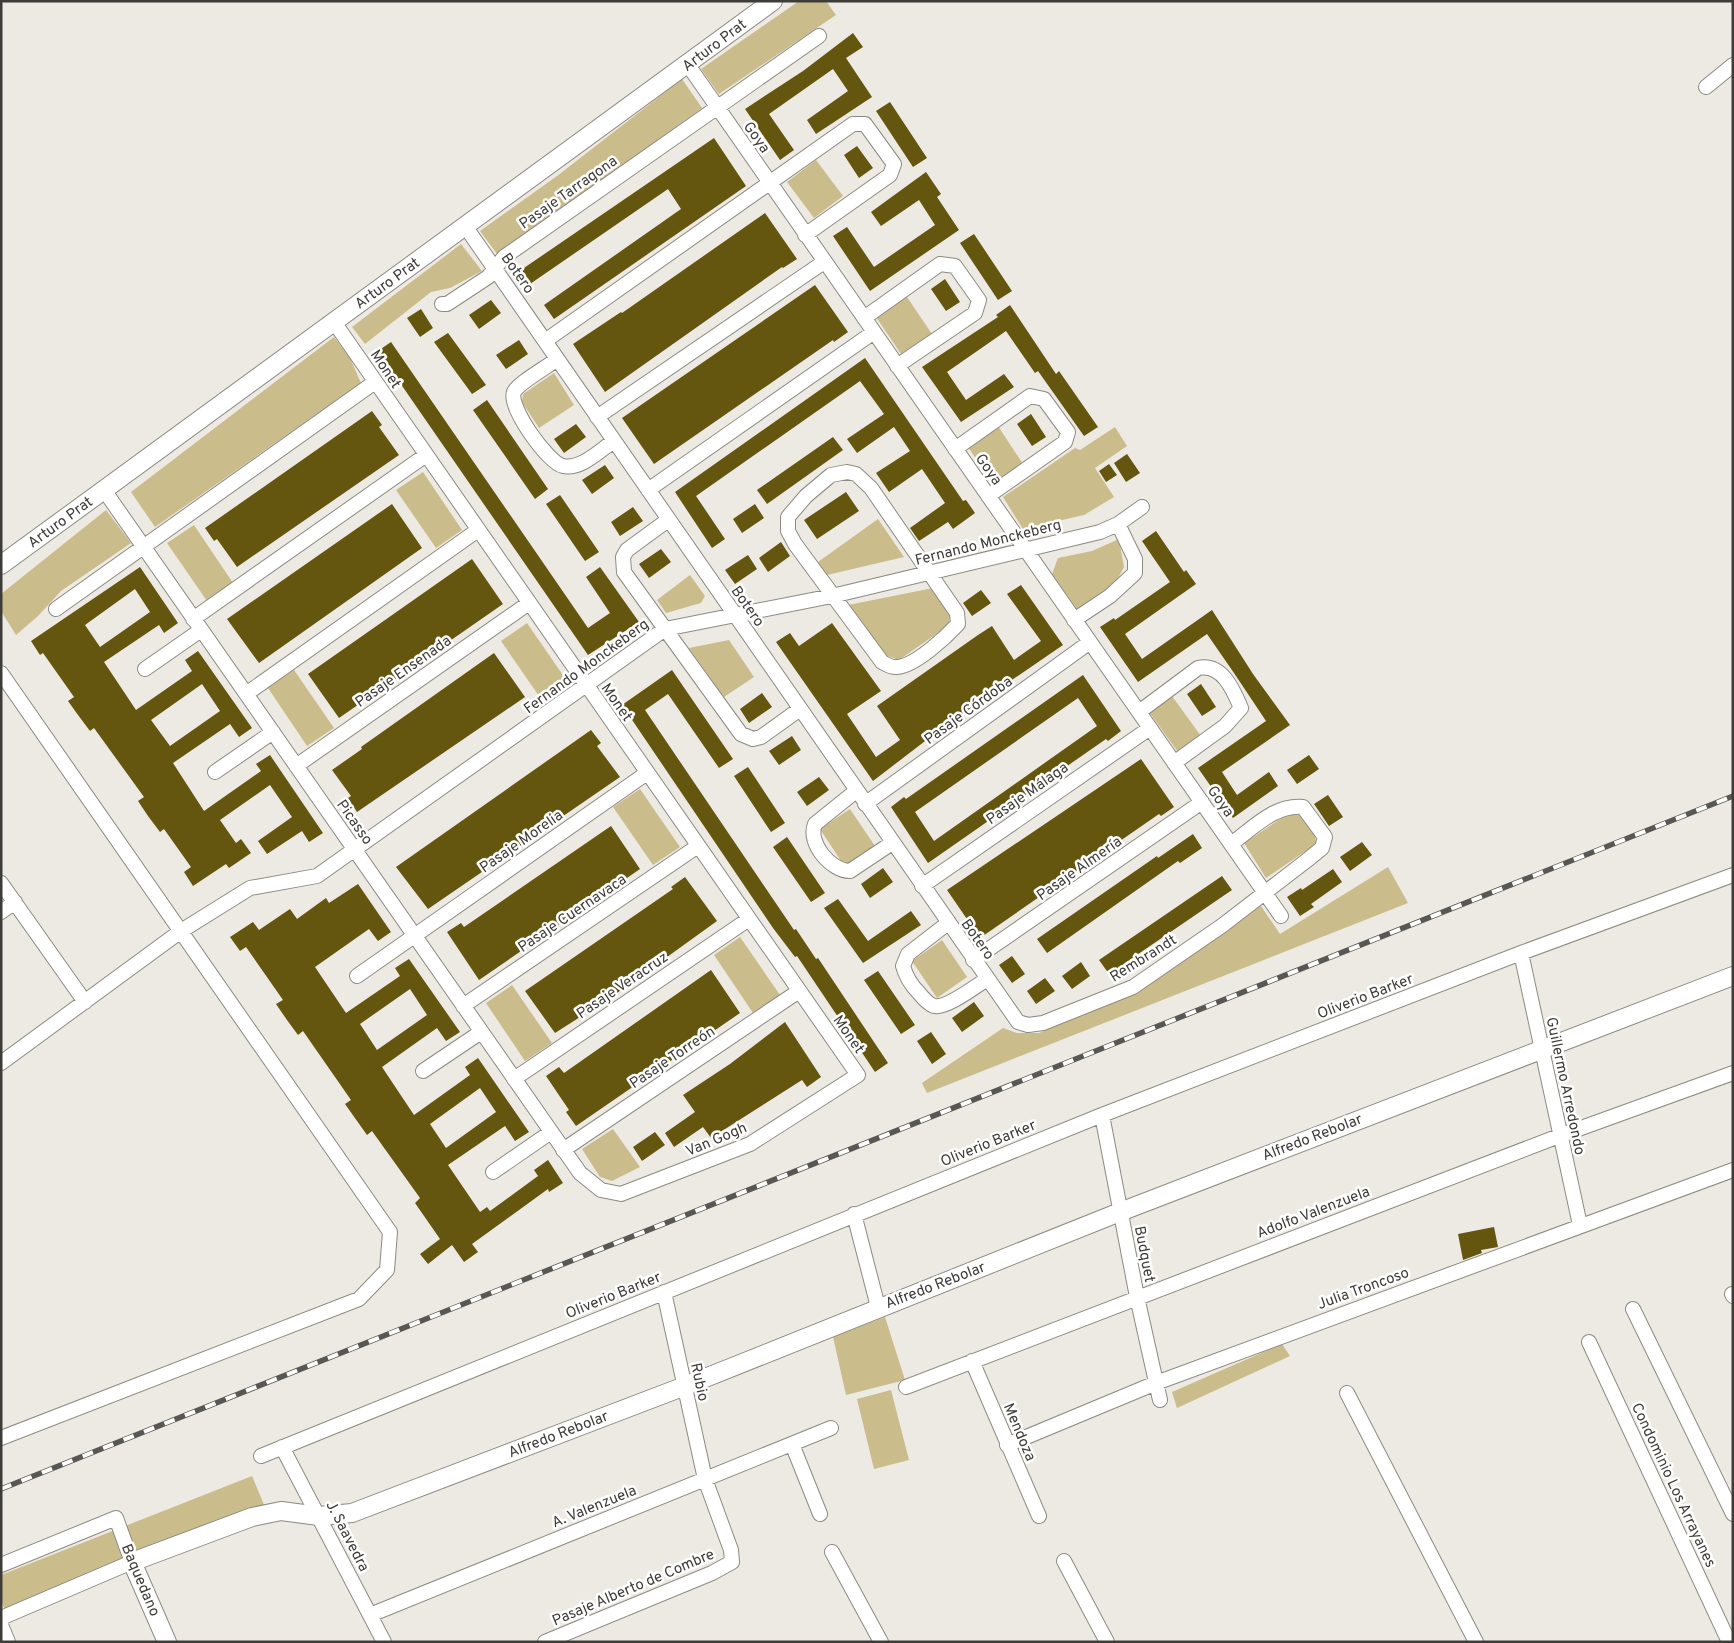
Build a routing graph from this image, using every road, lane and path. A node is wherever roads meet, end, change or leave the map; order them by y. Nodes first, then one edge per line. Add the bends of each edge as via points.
1 (773, 1) edge
2 (819, 36) dead end
3 (688, 65) junction
4 (1733, 66) edge
5 (1706, 87) dead end
6 (717, 108) junction
7 (769, 183) junction
8 (465, 226) junction
9 (806, 235) junction
10 (824, 262) junction
11 (495, 269) junction
12 (442, 304) dead end
13 (864, 318) junction
14 (334, 322) junction
15 (874, 332) junction
16 (545, 341) junction
17 (558, 359) junction
18 (897, 366) junction
19 (375, 382) junction
20 (597, 417) junction
21 (614, 441) junction
22 (955, 448) junction
23 (426, 454) junction
24 (104, 490) junction
25 (648, 490) junction
26 (988, 496) junction
27 (1142, 507) dead end
28 (668, 520) junction
29 (1118, 524) junction
30 (478, 530) junction
31 (143, 546) junction
32 (1025, 549) junction
33 (1, 566) edge
34 (929, 573) junction
35 (832, 596) junction
36 (529, 603) junction
37 (56, 609) dead end
38 (734, 614) junction
39 (1074, 620) junction
40 (197, 625) junction
41 (665, 629) junction
42 (1090, 642) junction
43 (146, 669) dead end
44 (1, 674) edge
45 (586, 686) junction
46 (246, 694) junction
47 (800, 709) junction
48 (1139, 712) junction
49 (1150, 728) junction
50 (273, 732) junction
51 (1174, 763) junction
52 (296, 766) junction
53 (215, 772) dead end
54 (647, 773) junction
55 (856, 791) junction
56 (1202, 802) junction
57 (865, 804) junction
58 (892, 843) junction
59 (1231, 844) junction
60 (698, 846) junction
61 (354, 849) junction
62 (1733, 875) edge
63 (1, 883) edge
64 (922, 886) junction
65 (1264, 891) junction
66 (15, 902) junction
67 (1, 912) edge
68 (1281, 916) dead end
69 (749, 919) junction
70 (948, 923) junction
71 (180, 931) junction
72 (414, 936) junction
73 (1521, 953) junction
74 (974, 960) junction
75 (357, 976) dead end
76 (1733, 976) edge
77 (986, 979) junction
78 (799, 991) junction
79 (85, 1002) junction
80 (1004, 1005) joint
81 (463, 1006) junction
82 (481, 1032) junction
83 (1543, 1048) junction
84 (1, 1063) edge
85 (423, 1071) dead end
86 (1733, 1073) edge
87 (858, 1075) joint
88 (514, 1079) junction
89 (1102, 1115) junction
90 (551, 1132) junction
91 (1559, 1136) junction
92 (563, 1150) junction
93 (1733, 1170) edge
94 (493, 1172) dead end
95 (580, 1173) joint
96 (1120, 1212) junction
97 (854, 1214) junction
98 (1580, 1225) junction
99 (664, 1292) junction
100 (1136, 1297) junction
101 (878, 1307) junction
102 (1633, 1309) dead end
103 (1589, 1342) dead end
104 (972, 1361) junction
105 (1156, 1383) junction
106 (685, 1386) junction
107 (906, 1387) dead end
108 (1348, 1393) dead end
109 (1160, 1400) dead end
110 (831, 1428) dead end
111 (1, 1438) edge
112 (792, 1444) junction
113 (1007, 1445) junction
114 (282, 1447) junction
115 (261, 1456) dead end
116 (705, 1479) junction
117 (820, 1514) dead end
118 (1733, 1514) edge
119 (319, 1516) junction
120 (1039, 1516) dead end
121 (832, 1552) dead end
122 (1064, 1561) dead end
123 (132, 1562) junction
124 (732, 1562) joint
125 (1, 1565) edge
126 (370, 1615) junction
127 (1, 1618) edge
128 (1, 1625) edge
129 (8, 1642) edge
130 (168, 1642) edge
131 (384, 1642) edge
132 (546, 1642) edge
133 (881, 1642) edge
134 (1107, 1642) edge
135 (1476, 1642) edge
136 (1729, 1642) edge

1 - 3 street, Arturo Prat
2 - 6 street, Pasaje Tarragona
3 - 6 street, Goya
3 - 8 street, Arturo Prat
4 - 5 street
6 - 7 street, Goya
6 - 11 street, Pasaje Tarragona via 504,257
7 - 9 street, Goya
7 - 9 street via 853,124 865,124 894,164 890,174
7 - 16 street
8 - 11 street, Botero
8 - 14 street, Arturo Prat
9 - 10 street, Goya
10 - 13 street, Goya
10 - 20 street
11 - 12 street, Pasaje Tarragona via 488,278
11 - 16 street, Botero
13 - 15 street, Goya
13 - 18 street via 940,264 955,266 979,300 975,313
14 - 19 street, Monet
14 - 24 street, Arturo Prat
15 - 18 street, Goya
15 - 25 street
16 - 17 street, Botero
17 - 20 street, Botero
17 - 21 street via 517,388 513,397 518,413 548,457 564,466 579,465
18 - 22 street, Goya
19 - 23 street, Monet
19 - 31 street
20 - 21 street, Botero
21 - 25 street, Botero
22 - 26 street, Goya
22 - 26 street via 1030,396 1044,400 1068,432 1065,442
23 - 30 street, Monet
23 - 40 street
24 - 31 street, Picasso
24 - 33 street, Arturo Prat
25 - 28 street, Botero
26 - 32 street, Goya
27 - 29 street, Fernando Monckeberg
28 - 38 street, Botero
28 - 41 street via 626,550 623,564 624,572
29 - 32 street, Fernando Monckeberg via 1100,532
29 - 39 street via 1135,559 1135,573 1110,596
30 - 36 street, Monet
30 - 46 street
31 - 37 street
31 - 40 street, Picasso
32 - 34 street, Fernando Monckeberg
32 - 39 street, Goya
34 - 35 street, Fernando Monckeberg
34 - 35 street via 957,613 958,624 906,666 894,668 882,662
34 - 35 street via 871,488 856,474 831,475 788,517 788,531
35 - 38 street, Fernando Monckeberg
36 - 45 street, Monet
36 - 52 street, Pasaje Ensenada
38 - 41 street, Fernando Monckeberg
38 - 47 street, Botero
39 - 42 street, Goya
40 - 43 street
40 - 46 street, Picasso
41 - 45 street, Fernando Monckeberg
41 - 47 street via 746,737 761,737
42 - 48 street, Goya
42 - 57 street, Pasaje Córdoba
44 - 71 street
45 - 54 street, Monet
45 - 61 street, Fernando Monckeberg
46 - 50 street, Picasso
47 - 55 street, Botero
48 - 49 street, Goya
48 - 51 street via 1198,668 1216,668 1228,683 1241,708 1225,726
49 - 51 street, Goya
49 - 64 street, Pasaje Málaga
50 - 52 street, Picasso
50 - 53 street
51 - 56 street, Goya
52 - 61 street, Picasso
54 - 60 street, Monet
54 - 72 street, Pasaje Morelia
55 - 57 street, Botero
55 - 58 street via 815,824 815,840 823,854 836,869 850,871
56 - 59 street, Goya
56 - 74 street, Pasaje Almería
57 - 58 street, Botero
58 - 64 street, Botero
59 - 65 street, Goya
59 - 65 street, Rembrandt via 1280,809 1303,807 1324,837 1322,848
60 - 69 street, Monet
60 - 81 street, Pasaje Cuernavaca
61 - 71 street, Fernando Monckeberg via 316,876 250,888
61 - 72 street, Picasso
62 - 73 street, Oliverio Barker
63 - 66 street
64 - 70 street, Botero
65 - 68 street, Goya
65 - 80 street, Rembrandt via 1223,925 1133,987 1043,1024 1018,1022
66 - 67 street
66 - 79 street
69 - 78 street, Monet
69 - 88 street, Pasaje Veracruz
70 - 74 street, Botero
70 - 77 street via 908,954 903,966 908,981 932,1006 937,1006
71 - 79 street, Fernando Monckeberg
71 - 111 street via 390,1232 387,1270 359,1299
72 - 75 street, Pasaje Morelia
72 - 81 street, Picasso
73 - 83 street, Guillermo Arredondo
73 - 89 street, Oliverio Barker
74 - 77 street, Botero
76 - 83 street, Alfredo Rebolar
77 - 80 street, Botero
78 - 87 street, Monet
78 - 92 street, Pasaje Torreón
79 - 84 street, Fernando Monckeberg
81 - 82 street, Picasso
82 - 85 street
82 - 88 street, Picasso
83 - 91 street, Guillermo Arredondo
83 - 96 street, Alfredo Rebolar
86 - 91 street, Adolfo Valenzuela
87 - 95 street, Van Gogh via 750,1144 622,1194 601,1190
88 - 90 street, Picasso
89 - 96 street, Budquet
89 - 97 street, Oliverio Barker
90 - 92 street, Picasso
90 - 94 street
91 - 98 street, Guillermo Arredondo
91 - 100 street, Adolfo Valenzuela
92 - 95 street, Picasso
93 - 98 street, Julia Troncoso
96 - 100 street, Budquet
96 - 101 street, Alfredo Rebolar
97 - 99 street, Oliverio Barker
97 - 101 street
98 - 105 street, Julia Troncoso
99 - 106 street, Rubio
99 - 114 street, Oliverio Barker
100 - 104 street, Adolfo Valenzuela
100 - 105 street, Budquet
101 - 106 street, Alfredo Rebolar
102 - 118 street
103 - 136 street, Condominio Los Arrayanes
104 - 107 street, Adolfo Valenzuela
104 - 113 street, Mendoza
105 - 109 street, Budquet
105 - 113 street, Julia Troncoso
106 - 116 street, Rubio
106 - 119 street, Alfredo Rebolar via 352,1513
108 - 135 street
110 - 112 street, A. Valenzuela
112 - 116 street, A. Valenzuela
112 - 117 street
113 - 120 street, Mendoza
114 - 115 street, Oliverio Barker
114 - 119 street, J. Saavedra
116 - 124 street, Rubio via 731,1550
116 - 126 street, A. Valenzuela
119 - 123 street, Alfredo Rebolar via 281,1511 252,1517
119 - 126 street, J. Saavedra
121 - 133 street
122 - 134 street
123 - 125 street, Baquedano via 116,1518
123 - 127 street
123 - 130 street, Baquedano
124 - 132 street, Pasaje Alberto de Combre
126 - 131 street, J. Saavedra
128 - 129 street

